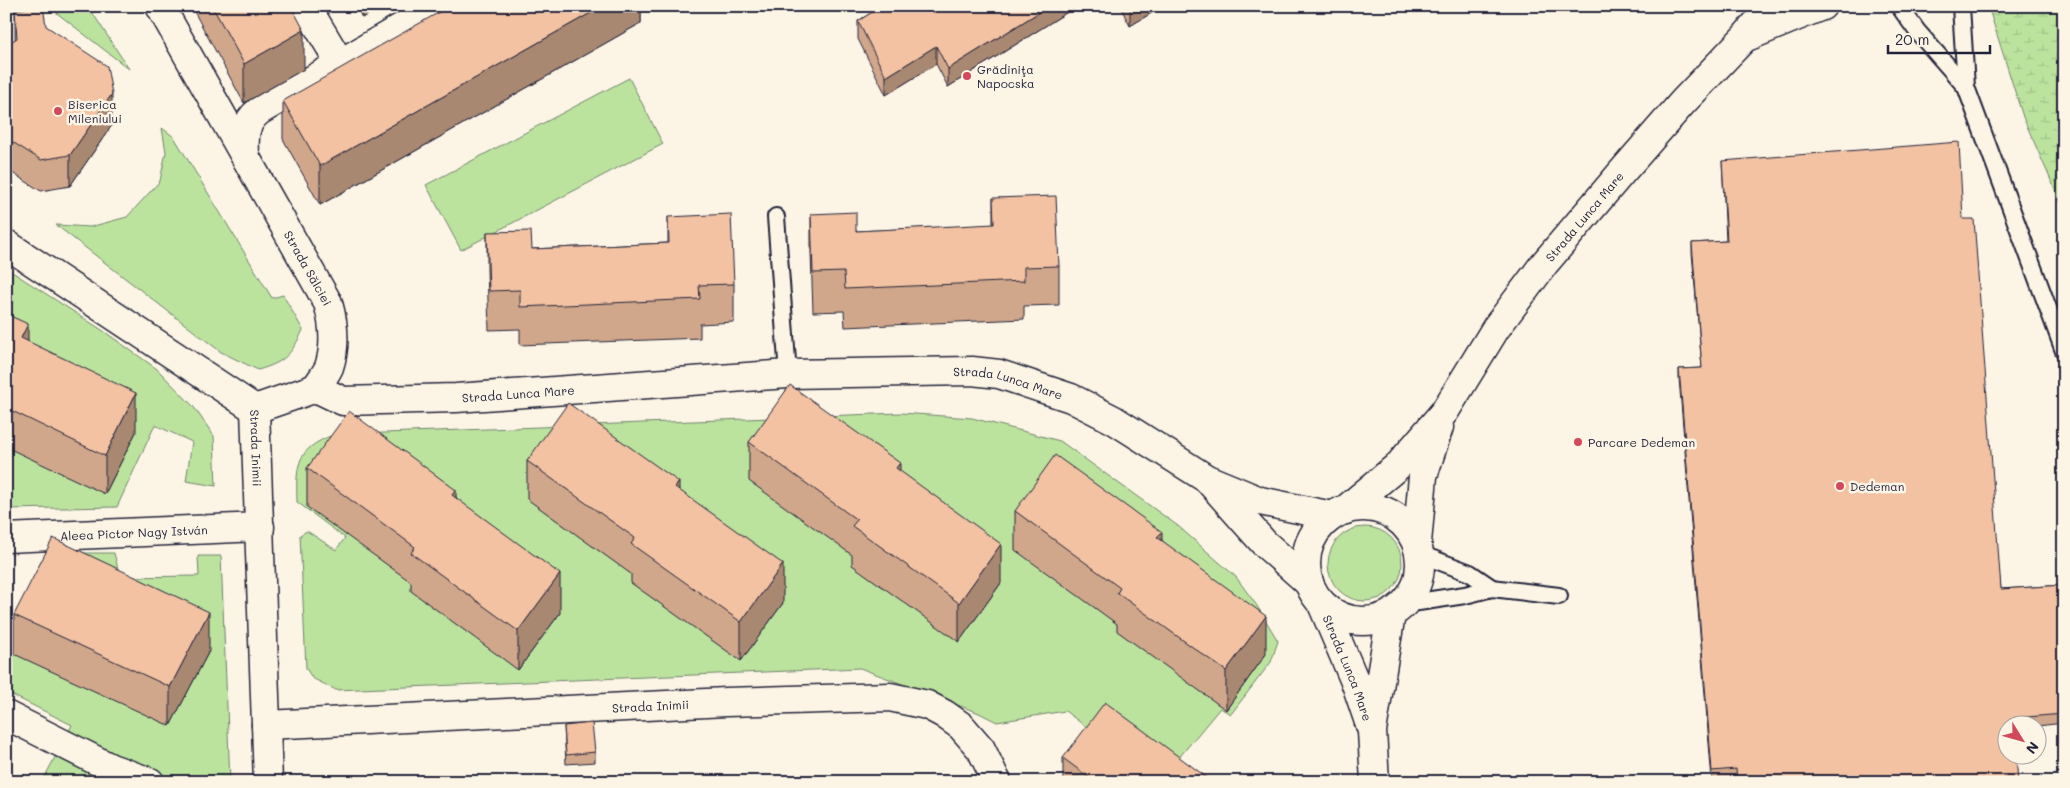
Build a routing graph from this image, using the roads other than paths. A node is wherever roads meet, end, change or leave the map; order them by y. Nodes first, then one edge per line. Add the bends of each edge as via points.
1 (160, 6) edge
2 (306, 6) edge
3 (438, 6) edge
4 (1771, 6) edge
5 (1822, 6) edge
6 (1899, 6) edge
7 (1961, 6) edge
8 (1745, 37) junction
9 (340, 63) junction
10 (1966, 87) junction
11 (245, 155) junction
12 (776, 217) dead end
13 (6, 244) edge
14 (2064, 351) edge
15 (788, 374) junction
16 (316, 388) junction
17 (256, 409) junction
18 (1445, 412) junction
19 (1207, 479) junction
20 (1338, 513) junction
21 (260, 527) junction
22 (6, 538) edge
23 (1418, 548) junction
24 (1492, 588) junction
25 (1316, 594) junction
26 (1559, 596) dead end
27 (1398, 609) junction
28 (6, 715) edge
29 (266, 725) junction
30 (1372, 732) junction
31 (150, 782) edge
32 (268, 782) edge
33 (997, 782) edge
34 (1375, 782) edge

1 - 11 street, Strada Sălciei
2 - 9 street
3 - 9 street, Strada Sălciei
4 - 8 street, Strada Lunca Mare
5 - 8 street, Strada Lunca Mare
6 - 10 lane
7 - 10 lane
8 - 18 street, Strada Lunca Mare via 1683,102 1544,264 1496,328
9 - 11 street, Strada Sălciei via 251,118 245,128
10 - 14 lane
11 - 16 street, Strada Sălciei via 328,303 334,340 328,367
12 - 15 lane
13 - 17 street, Strada Inimii
15 - 16 street, Strada Lunca Mare via 456,398 343,401
15 - 19 street, Strada Lunca Mare via 972,371 999,374 1071,398 1114,420
16 - 17 street
17 - 21 street, Strada Inimii
18 - 20 street, Strada Lunca Mare via 1399,465
18 - 23 street, Strada Lunca Mare via 1423,476
19 - 20 street, Strada Lunca Mare via 1260,501
19 - 25 street, Strada Lunca Mare via 1264,543
20 - 23 street via 1364,507 1388,512 1408,527
20 - 25 street via 1322,525 1310,545 1306,561
21 - 22 street, Aleea Pictor Nagy István
21 - 29 street, Strada Inimii
23 - 24 lane via 1470,573
23 - 27 street via 1421,566 1418,582
24 - 26 lane
24 - 27 lane
25 - 27 street via 1342,617 1359,621 1376,620
25 - 30 street, Strada Lunca Mare via 1356,684
27 - 30 street, Strada Lunca Mare
28 - 31 street via 111,768
29 - 32 street, Strada Inimii
29 - 33 street, Strada Inimii via 890,697 927,705 960,726 981,749
30 - 34 street, Strada Lunca Mare

